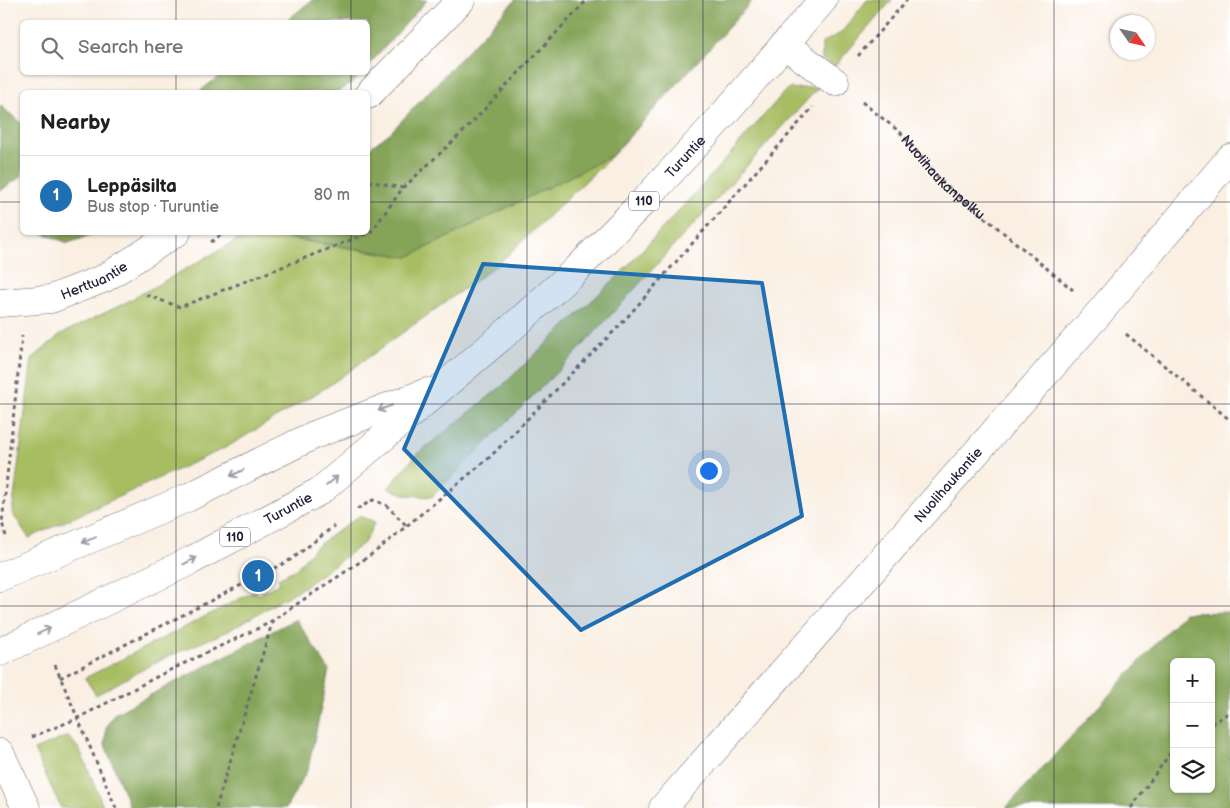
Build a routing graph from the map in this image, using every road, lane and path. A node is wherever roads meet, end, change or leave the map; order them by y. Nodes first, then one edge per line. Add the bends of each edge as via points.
1 (461, 0) edge
2 (588, 0) edge
3 (823, 0) edge
4 (907, 0) edge
5 (784, 44) junction
6 (836, 82) junction
7 (370, 93) edge
8 (1230, 158) edge
9 (370, 181) edge
10 (403, 188) junction
11 (370, 232) edge
12 (172, 235) edge
13 (364, 235) edge
14 (140, 293) dead end
15 (0, 303) edge
16 (1100, 312) junction
17 (447, 384) junction
18 (1230, 420) edge
19 (351, 513) dead end
20 (336, 524) dead end
21 (407, 526) junction
22 (0, 577) edge
23 (273, 620) junction
24 (0, 652) edge
25 (60, 678) dead end
26 (1230, 712) edge
27 (1215, 721) edge
28 (26, 739) dead end
29 (0, 753) edge
30 (1170, 754) edge
31 (26, 808) edge
32 (216, 808) edge
33 (663, 808) edge
34 (1131, 808) edge

1 - 7 main road
2 - 10 path via 465,130
3 - 5 main road, Turuntie / 110
4 - 6 path
5 - 6 main road
5 - 17 main road, Turuntie / 110 via 644,201 575,271
6 - 16 path, Nuolihaukanpolku via 901,133 942,182
6 - 21 path via 622,323 489,458
8 - 16 main road, Nuolihaukantie
9 - 10 path
10 - 11 path
12 - 15 main road, Herttuantie via 105,278 51,299
13 - 14 path via 180,307
16 - 18 path, Nuolihaukanpolku
16 - 33 main road, Nuolihaukantie
17 -> 22 main road, Turuntie / 110 via 314,435 187,498
24 -> 17 main road, Turuntie / 110 via 192,560 320,491
19 - 21 path via 373,500 386,506
20 - 25 path via 292,559
21 - 23 path via 375,552
23 - 28 path via 76,719
23 - 32 path
26 - 27 path
29 - 31 main road
30 - 34 path

